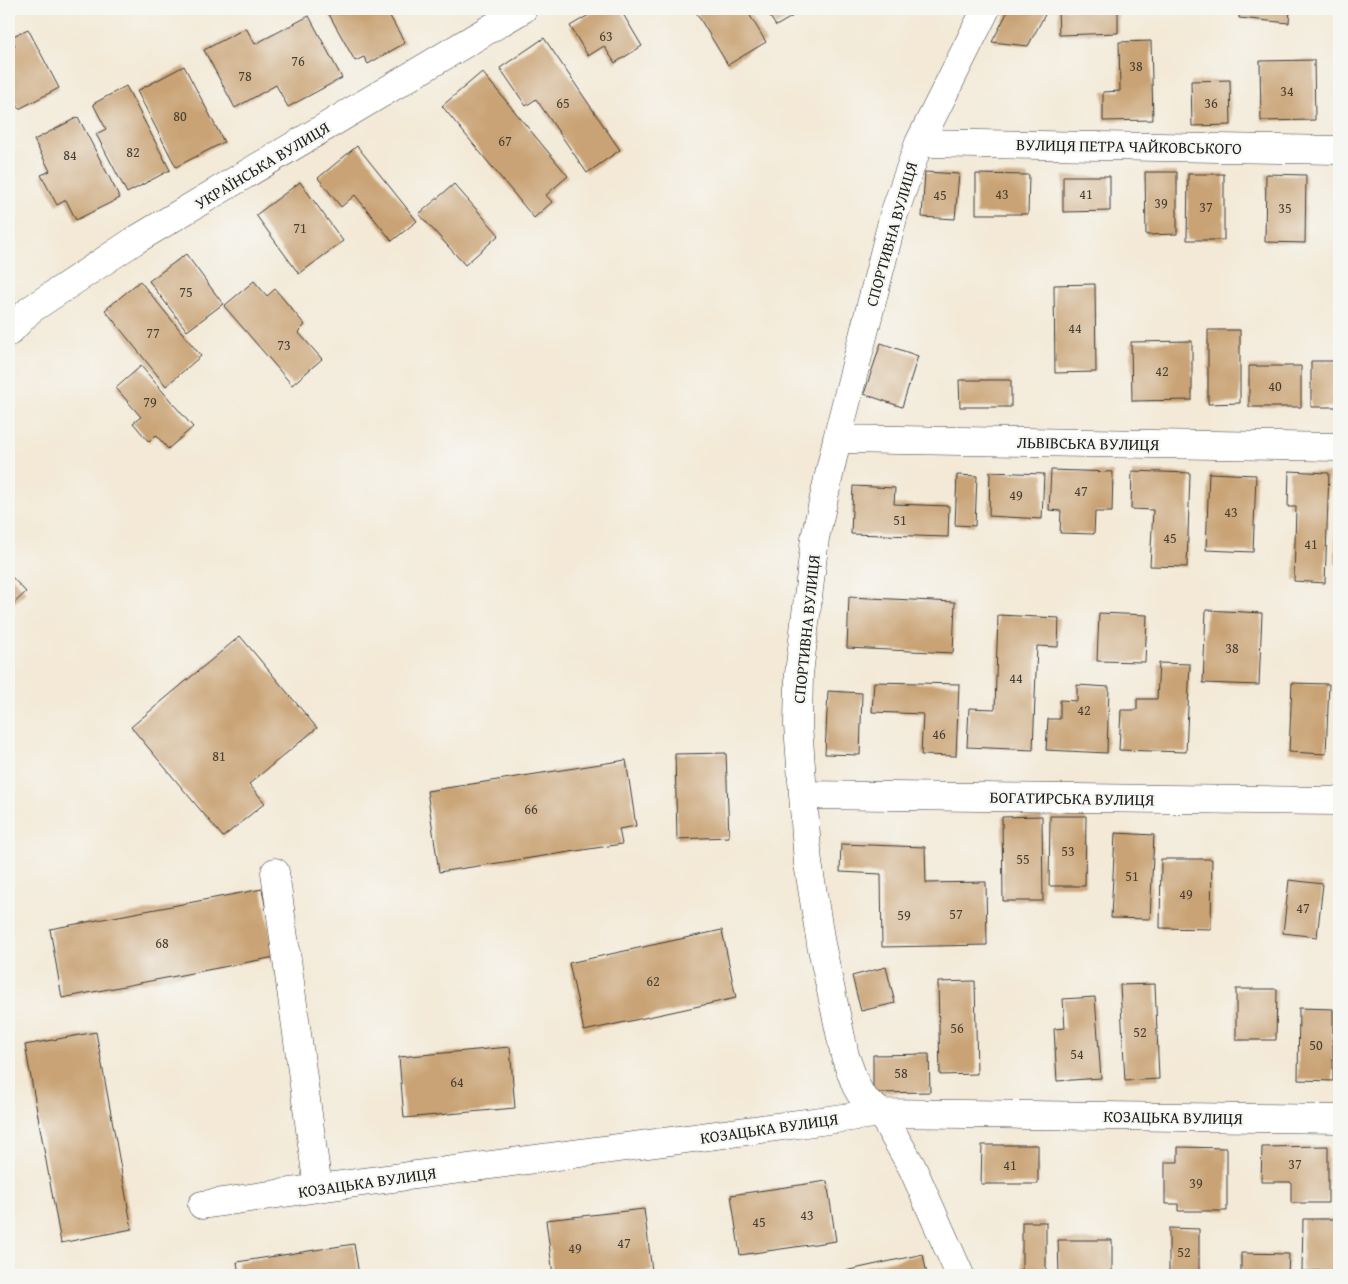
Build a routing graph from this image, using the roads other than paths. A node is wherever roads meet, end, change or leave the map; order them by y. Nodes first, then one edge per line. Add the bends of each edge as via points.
1 (523, 9) edge
2 (986, 9) edge
3 (919, 143) junction
4 (1339, 150) edge
5 (9, 332) edge
6 (837, 439) junction
7 (1339, 447) edge
8 (804, 795) junction
9 (1339, 801) edge
10 (275, 872) dead end
11 (881, 1113) junction
12 (1339, 1119) edge
13 (318, 1188) junction
14 (202, 1205) dead end
15 (960, 1275) edge

1 - 5 street, УКРАЇНСЬКА ВУЛИЦЯ via 134,241 30,310
2 - 3 street, СПОРТИВНА ВУЛИЦЯ
3 - 4 street, ВУЛИЦЯ ПЕТРА ЧАЙКОВСЬКОГО
3 - 6 street, СПОРТИВНА ВУЛИЦЯ via 894,214
6 - 7 street, ЛЬВІВСЬКА ВУЛИЦЯ
6 - 8 street, СПОРТИВНА ВУЛИЦЯ via 816,538 799,674 798,725
8 - 9 street, БОГАТИРСЬКА ВУЛИЦЯ
8 - 11 street, СПОРТИВНА ВУЛИЦЯ via 810,872 845,1056 863,1098
10 - 13 street
11 - 12 street, КОЗАЦЬКА ВУЛИЦЯ
11 - 13 street, КОЗАЦЬКА ВУЛИЦЯ
11 - 15 street, СПОРТИВНА ВУЛИЦЯ via 912,1167
13 - 14 street, КОЗАЦЬКА ВУЛИЦЯ

